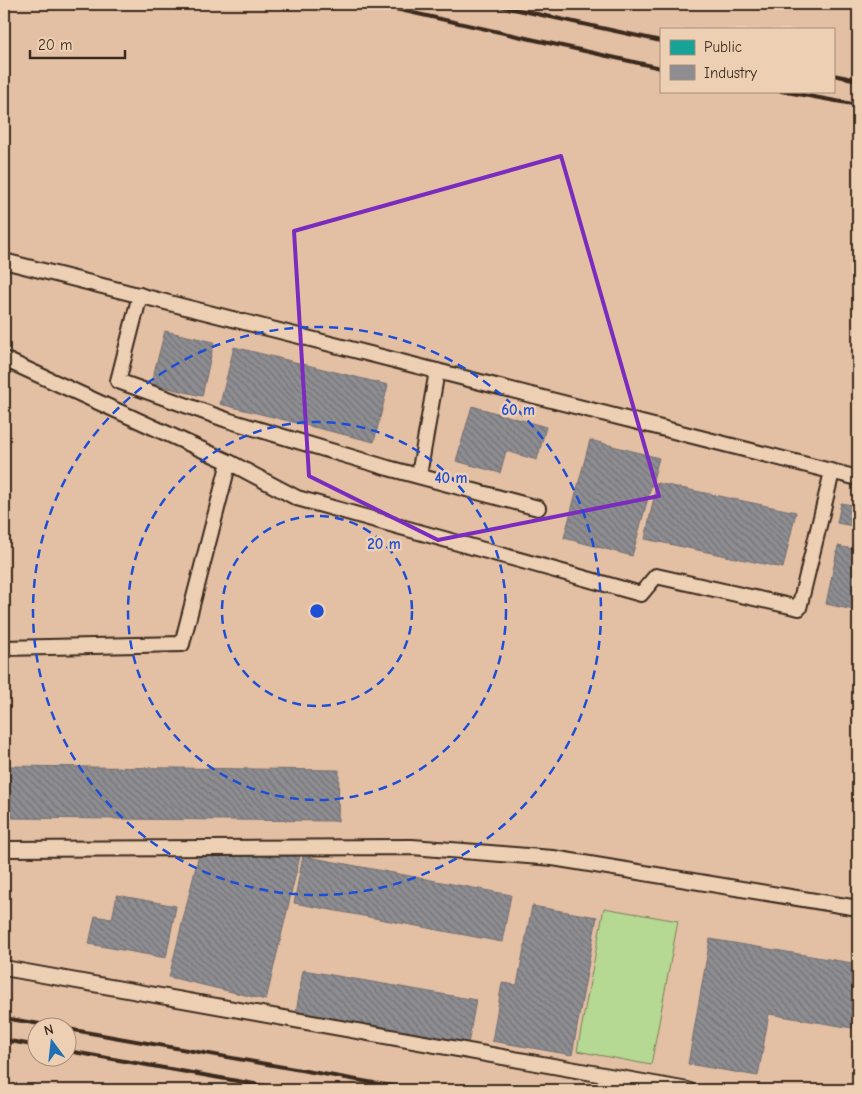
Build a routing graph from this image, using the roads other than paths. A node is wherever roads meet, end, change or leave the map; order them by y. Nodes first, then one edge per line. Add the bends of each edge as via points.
1 (4, 261) edge
2 (140, 296) junction
3 (4, 359) edge
4 (438, 371) junction
5 (229, 462) junction
6 (832, 472) junction
7 (419, 475) junction
8 (858, 478) edge
9 (538, 508) dead end
10 (4, 648) edge
11 (4, 849) edge
12 (858, 908) edge
13 (4, 968) edge
14 (688, 1090) edge

1 - 2 lane
2 - 4 lane
2 - 7 lane via 118,381 227,420
3 - 5 lane
4 - 6 lane
4 - 7 lane
5 - 6 lane via 297,498 642,594 656,576 799,608
5 - 10 lane via 182,644
6 - 8 lane
7 - 9 lane
11 - 12 lane via 412,847 553,858
13 - 14 lane

